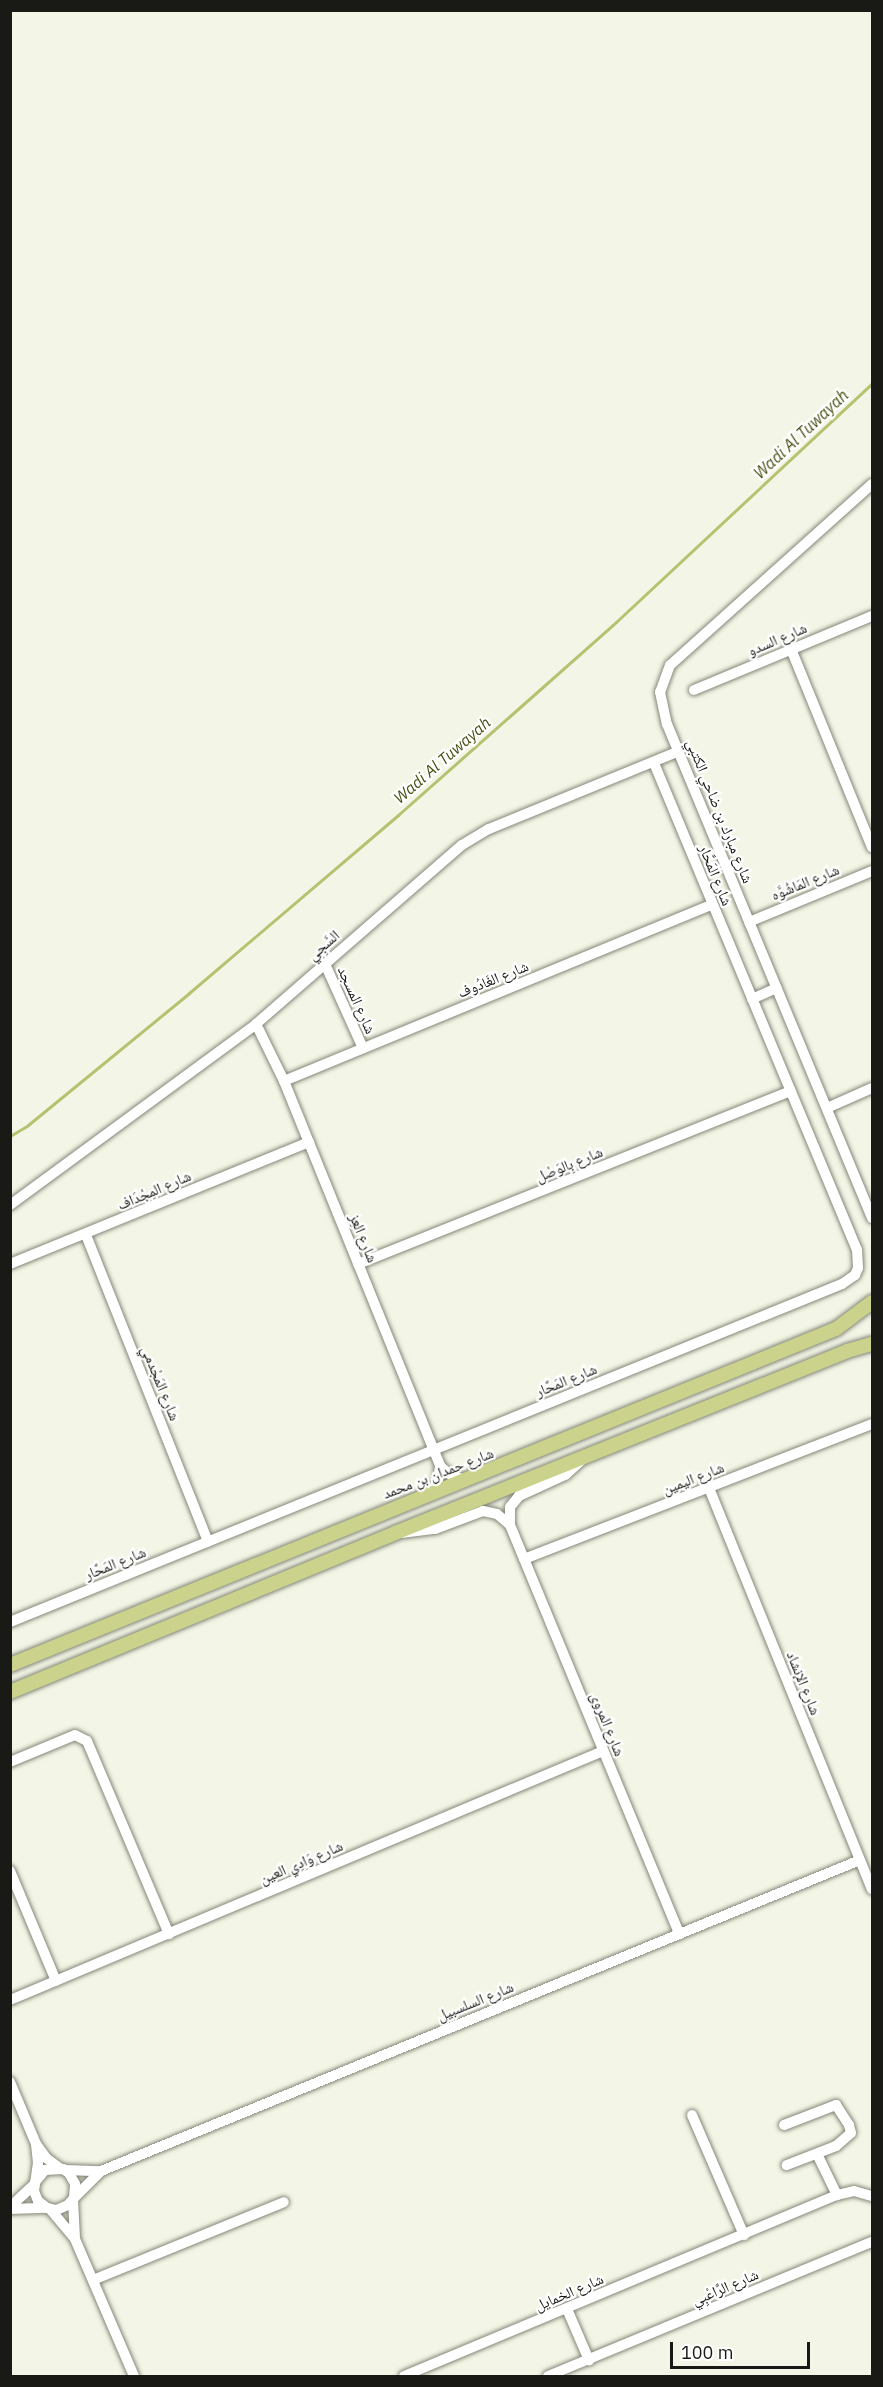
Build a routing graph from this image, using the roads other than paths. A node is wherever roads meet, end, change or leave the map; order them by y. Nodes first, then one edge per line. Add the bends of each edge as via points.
1 (873, 484) edge
2 (873, 616) edge
3 (791, 649) junction
4 (694, 690) dead end
5 (679, 751) junction
6 (654, 763) junction
7 (873, 847) edge
8 (873, 871) edge
9 (712, 905) junction
10 (749, 922) junction
11 (325, 964) junction
12 (777, 988) junction
13 (752, 999) junction
14 (256, 1024) junction
15 (363, 1048) junction
16 (284, 1081) junction
17 (873, 1088) edge
18 (791, 1091) junction
19 (827, 1108) junction
20 (309, 1142) junction
21 (10, 1205) edge
22 (873, 1218) edge
23 (86, 1235) junction
24 (10, 1264) edge
25 (358, 1264) junction
26 (873, 1302) edge
27 (873, 1344) edge
28 (873, 1424) edge
29 (433, 1450) junction
30 (584, 1458) junction
31 (440, 1466) junction
32 (466, 1480) junction
33 (709, 1488) junction
34 (430, 1493) junction
35 (510, 1525) junction
36 (395, 1533) junction
37 (208, 1542) junction
38 (524, 1559) junction
39 (10, 1622) edge
40 (10, 1665) edge
41 (10, 1692) edge
42 (603, 1751) junction
43 (10, 1762) edge
44 (860, 1860) junction
45 (10, 1871) edge
46 (873, 1889) edge
47 (169, 1934) junction
48 (679, 1934) junction
49 (56, 1981) junction
50 (10, 2000) edge
51 (10, 2082) edge
52 (692, 2115) dead end
53 (784, 2126) dead end
54 (36, 2144) junction
55 (817, 2154) junction
56 (787, 2165) dead end
57 (62, 2169) junction
58 (101, 2171) junction
59 (35, 2183) junction
60 (837, 2195) junction
61 (873, 2196) edge
62 (73, 2199) junction
63 (284, 2202) dead end
64 (10, 2208) edge
65 (48, 2209) junction
66 (744, 2235) junction
67 (75, 2239) junction
68 (873, 2242) edge
69 (93, 2280) junction
70 (567, 2309) junction
71 (589, 2360) junction
72 (134, 2376) edge
73 (404, 2376) edge
74 (548, 2376) edge

1 - 5 street, شارع مبارك بن ضاحي الكتبي via 670,665 662,683 661,702
2 - 3 street, شارع السدو
3 - 4 street, شارع السدو
3 - 7 street
5 - 6 street, السَّجِي
5 - 10 street, شارع مبارك بن ضاحي الكتبي
6 - 9 street, شارع المَحَّار
6 - 11 street, السَّجِي via 475,836
8 - 10 street, شارع المَاشُوَّه
9 - 13 street, شارع المَحَّار
9 - 15 street, شارع الغَادُوف
10 - 12 street, شارع مبارك بن ضاحي الكتبي
11 - 14 street, السَّجِي
11 - 15 street, شارع المسجد
12 - 13 street
12 - 19 street, شارع مبارك بن ضاحي الكتبي
13 - 18 street, شارع المَحَّار
14 - 16 street, شارع العِز
14 - 21 street, السَّجِي
15 - 16 street, شارع الغَادُوف
16 - 20 street, شارع العِز
17 - 19 street
18 - 25 street, شارع بِالوَصْل
18 - 29 street, شارع المَحَّار via 857,1250 855,1275 842,1284
19 - 22 street, شارع مبارك بن ضاحي الكتبي
20 - 23 street, شارع المِجْدَاف
20 - 25 street, شارع العِز
23 - 24 street, شارع المِجْدَاف
23 - 37 street, شارع المَجْدمي
25 - 29 street, شارع العِز
26 - 32 main road, شارع حمدان بن محمد via 836,1329
27 - 30 main road via 847,1351
28 - 33 street, شارع اليمين
29 - 31 street, شارع العِز
29 - 37 street, شارع المَحَّار
30 - 35 street via 565,1475 519,1496 510,1507
30 - 36 main road
31 - 32 street via 452,1476
31 - 34 street via 438,1481
32 - 34 main road, شارع حمدان بن محمد
33 - 38 street, شارع اليمين
33 - 44 street, شارع الإنشاد
34 - 40 main road, شارع حمدان بن محمد
35 - 36 street via 497,1514 483,1511 435,1529
35 - 38 street, شارع المروى
36 - 41 main road
37 - 39 street, شارع المَحَّار
38 - 42 street, شارع المروى
42 - 47 street, شارع وَادِي العين
42 - 48 street, شارع المروى
43 - 47 street via 75,1735 87,1741
44 - 46 street, شارع الإنشاد
44 - 48 street, شارع السلسبيل
45 - 49 street
47 - 49 street, شارع وَادِي العين
48 - 58 street, شارع السلسبيل
49 - 50 street, شارع وَادِي العين
51 - 54 street
52 - 66 street
53 - 55 street via 833,2105 838,2107 851,2133 836,2146
54 - 57 street via 46,2158
54 - 59 street
55 - 56 street
55 - 60 street
57 - 58 street, شارع السلسبيل
57 - 59 street via 45,2170
57 - 62 street via 75,2184
58 - 62 street, شارع السلسبيل
59 - 64 street
59 - 65 street via 35,2196
60 - 61 street, شارع الخمايل via 854,2191
60 - 66 street, شارع الخمايل
62 - 65 street via 63,2208
62 - 67 street
63 - 69 street
64 - 65 street
65 - 67 street
66 - 70 street, شارع الخمايل
67 - 69 street
68 - 71 street, شارع الرَّاعْبِي
69 - 72 street
70 - 71 street
70 - 73 street, شارع الخمايل
71 - 74 street, شارع الرَّاعْبِي

